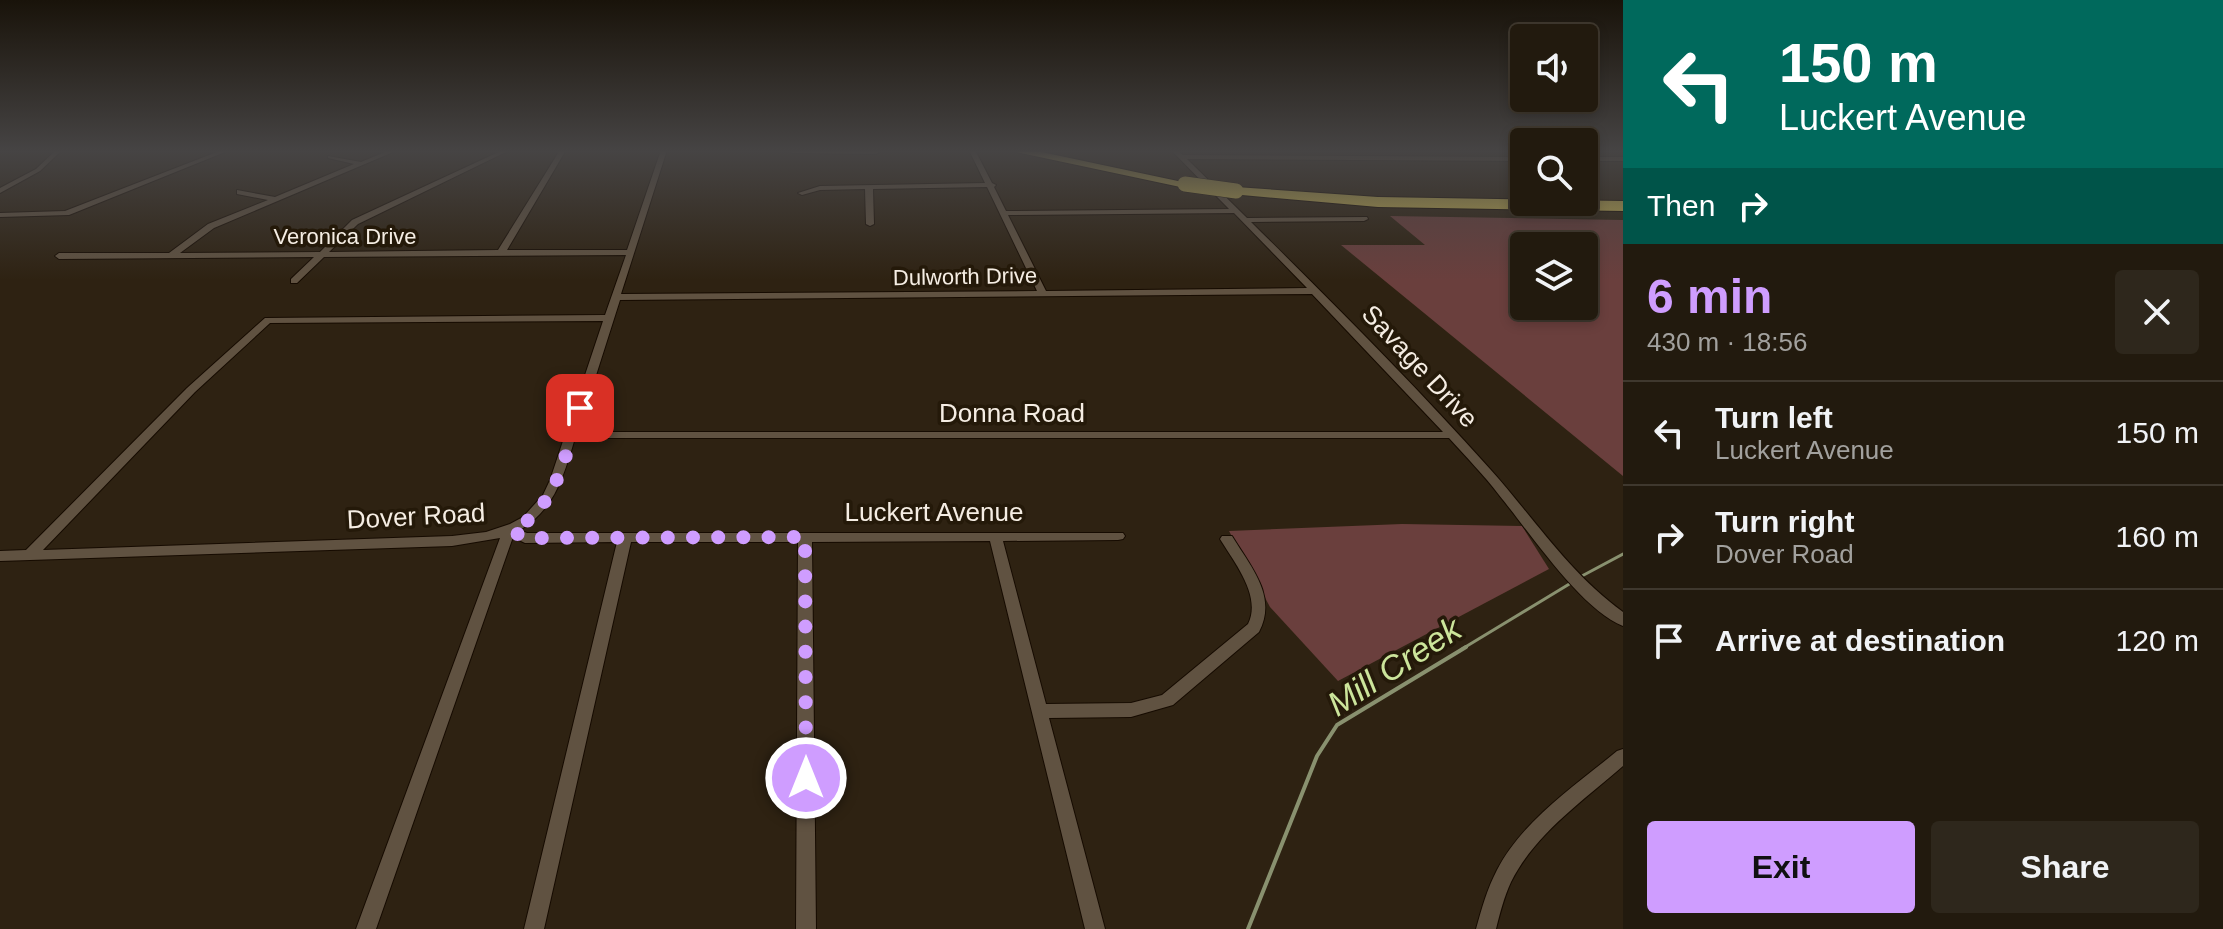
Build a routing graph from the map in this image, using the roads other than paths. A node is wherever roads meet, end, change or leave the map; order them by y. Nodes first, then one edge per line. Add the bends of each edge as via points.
1 (110, 193) edge
2 (247, 193) edge
3 (289, 193) edge
4 (414, 193) edge
5 (537, 193) edge
6 (650, 193) edge
7 (869, 193) edge
8 (996, 193) edge
9 (1218, 193) edge
10 (1300, 193) edge
11 (1332, 193) edge
12 (275, 199) junction
13 (1510, 199) edge
14 (1598, 199) edge
15 (1623, 200) edge
16 (1623, 206) edge
17 (1236, 211) junction
18 (1005, 213) junction
19 (0, 215) edge
20 (1364, 219) dead end
21 (1244, 220) junction
22 (870, 224) dead end
23 (631, 252) junction
24 (501, 253) junction
25 (320, 254) junction
26 (171, 255) junction
27 (59, 256) dead end
28 (294, 281) dead end
29 (1314, 291) junction
30 (1043, 293) junction
31 (617, 297) junction
32 (610, 318) junction
33 (572, 435) junction
34 (1452, 435) junction
35 (510, 532) junction
36 (995, 536) junction
37 (1118, 536) dead end
38 (805, 537) junction
39 (625, 538) junction
40 (1227, 539) dead end
41 (30, 555) junction
42 (0, 556) edge
43 (1623, 620) edge
44 (1041, 711) junction
45 (1623, 756) edge
46 (366, 929) edge
47 (534, 929) edge
48 (806, 929) edge
49 (1095, 929) edge
50 (1486, 929) edge

1 - 19 street via 54,214
2 - 12 street
3 - 12 street
4 - 25 street via 346,228
5 - 24 street
6 - 23 street, Dover Road
7 - 22 street
8 - 18 street
9 - 17 street, Savage Drive
10 - 16 highway via 1402,203
11 - 13 highway
12 - 26 street via 211,226
14 - 15 highway
17 - 18 street
17 - 21 street, Savage Drive
18 - 30 street
20 - 21 street
21 - 29 street, Savage Drive
23 - 24 street, Veronica Drive
23 - 31 street, Dover Road
24 - 25 street, Veronica Drive
25 - 26 street, Veronica Drive
25 - 28 street
26 - 27 street, Veronica Drive
29 - 30 street, Dulworth Drive
29 - 34 street, Savage Drive
30 - 31 street, Dulworth Drive
31 - 32 street, Dover Road
32 - 33 street, Dover Road
32 - 41 street via 268,320 191,390
33 - 34 street, Donna Road
33 - 35 street, Dover Road via 551,494 539,512
34 - 43 street, Savage Drive via 1519,507 1552,557 1583,591
35 - 39 street, Luckert Avenue via 525,538
35 - 41 street, Dover Road via 452,541
35 - 46 street
36 - 37 street, Luckert Avenue
36 - 38 street, Luckert Avenue
36 - 44 street
38 - 39 street, Luckert Avenue
38 - 48 street
39 - 47 street
40 - 44 street via 1259,600 1261,615 1254,628 1167,700 1131,710
41 - 42 street, Dover Road
44 - 49 street
45 - 50 street via 1512,858 1498,881

